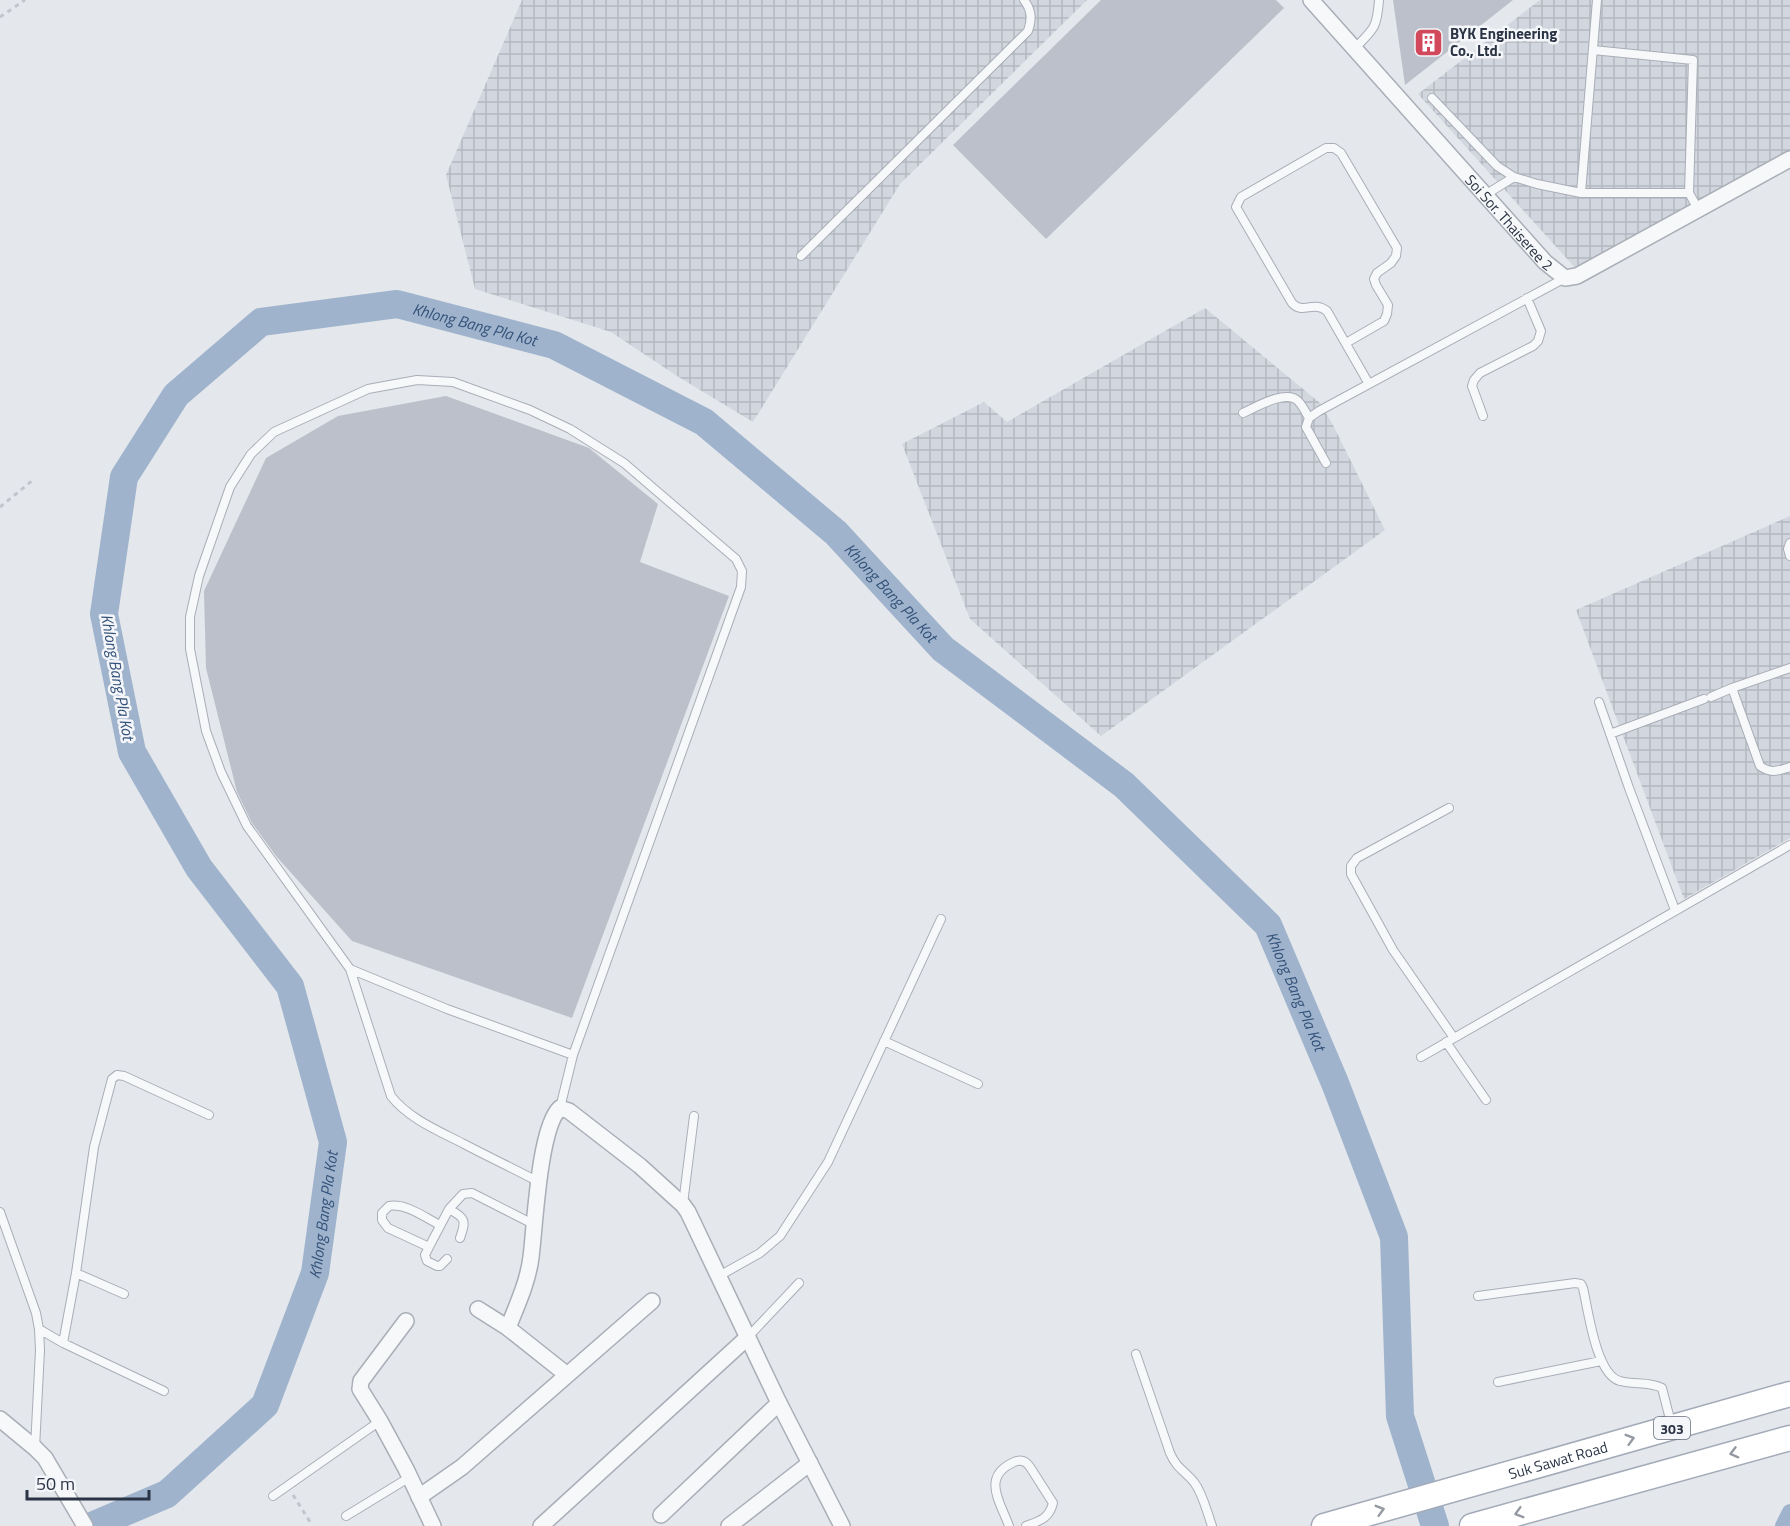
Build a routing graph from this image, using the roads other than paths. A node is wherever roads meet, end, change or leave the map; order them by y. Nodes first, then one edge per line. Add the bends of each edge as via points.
1 (1024, 0) edge
2 (1311, 0) edge
3 (1379, 0) edge
4 (1597, 0) edge
5 (1355, 48) junction
6 (1593, 50) junction
7 (1432, 98) dead end
8 (1790, 159) edge
9 (1514, 177) junction
10 (1581, 193) junction
11 (1689, 194) junction
12 (1484, 195) junction
13 (1698, 209) junction
14 (801, 256) dead end
15 (1564, 278) junction
16 (1527, 298) junction
17 (1346, 343) junction
18 (1369, 384) junction
19 (1243, 413) dead end
20 (1483, 416) dead end
21 (1309, 418) junction
22 (1326, 463) dead end
23 (1790, 543) edge
24 (1790, 556) edge
25 (1790, 668) edge
26 (1732, 688) junction
27 (1599, 702) dead end
28 (1610, 734) junction
29 (1790, 766) edge
30 (1449, 808) dead end
31 (1790, 844) edge
32 (1675, 910) junction
33 (941, 919) dead end
34 (350, 969) junction
35 (1450, 1040) junction
36 (884, 1041) junction
37 (573, 1055) junction
38 (1421, 1057) dead end
39 (978, 1084) dead end
40 (1486, 1100) dead end
41 (560, 1108) junction
42 (209, 1115) dead end
43 (693, 1116) dead end
44 (539, 1182) junction
45 (683, 1205) junction
46 (449, 1209) junction
47 (0, 1212) edge
48 (533, 1224) junction
49 (440, 1225) junction
50 (460, 1238) dead end
51 (429, 1247) junction
52 (447, 1259) dead end
53 (76, 1274) junction
54 (718, 1276) junction
55 (799, 1283) dead end
56 (124, 1293) dead end
57 (1478, 1296) dead end
58 (652, 1301) dead end
59 (478, 1310) dead end
60 (406, 1320) dead end
61 (508, 1328) junction
62 (39, 1329) junction
63 (748, 1337) junction
64 (63, 1343) junction
65 (1136, 1354) dead end
66 (1601, 1361) junction
67 (566, 1374) junction
68 (1498, 1382) dead end
69 (165, 1391) dead end
70 (1790, 1394) edge
71 (779, 1403) junction
72 (0, 1419) edge
73 (380, 1422) junction
74 (1672, 1428) junction
75 (1790, 1438) edge
76 (35, 1448) junction
77 (810, 1462) junction
78 (410, 1477) junction
79 (273, 1496) dead end
80 (419, 1497) junction
81 (660, 1515) dead end
82 (346, 1516) dead end
83 (85, 1526) edge
84 (434, 1526) edge
85 (541, 1526) edge
86 (729, 1526) edge
87 (842, 1526) edge
88 (1009, 1526) edge
89 (1026, 1526) edge
90 (1212, 1526) edge
91 (1324, 1526) edge
92 (1472, 1526) edge

1 - 14 lane via 1032,19 1028,31
2 - 5 street, Soi Sor. Thaiseree 2
3 - 5 lane via 1374,29
4 - 6 lane
5 - 12 street, Soi Sor. Thaiseree 2
6 - 10 lane
6 - 11 lane via 1694,60
7 - 9 lane via 1497,166
8 - 13 street, Soi Sor. Thaiseree 2
9 - 10 lane
9 - 12 lane
10 - 11 lane
11 - 13 lane
12 - 15 street, Soi Sor. Thaiseree 2
13 - 15 street, Soi Sor. Thaiseree 2 via 1577,276
15 - 16 lane
16 - 18 lane
16 - 20 lane via 1541,332 1538,341 1474,380 1472,386
17 - 17 lane via 1384,321 1388,305 1374,279 1391,263 1397,248 1341,153 1326,148 1241,196 1236,207 1295,307 1320,306
17 - 18 lane
18 - 21 lane
19 - 21 lane via 1289,396 1297,400
21 - 22 lane via 1306,428
23 - 24 lane
25 - 26 lane
26 - 28 lane
26 - 29 lane via 1760,766 1777,771
27 - 28 lane
28 - 32 lane
30 - 35 lane via 1357,858 1351,874
31 - 32 lane
32 - 35 lane
33 - 36 lane
34 - 37 lane
34 - 37 lane via 247,826 221,772 206,732 190,649 190,617 199,576 230,487 251,454 274,432 368,390 417,380 453,382 570,429 624,464 736,559 742,571 741,587
34 - 44 lane via 391,1096 397,1103 433,1128
35 - 38 lane
35 - 40 lane
36 - 39 lane
36 - 54 lane via 828,1162 780,1236 760,1253
37 - 41 lane
41 - 44 street via 549,1128
41 - 45 street via 622,1152
42 - 53 lane via 124,1076 112,1079 94,1146
43 - 45 lane
44 - 48 street
45 - 54 street
46 - 48 lane via 463,1194 472,1194
46 - 49 lane
46 - 50 lane via 464,1220
47 - 62 lane
48 - 61 street via 525,1284
49 - 51 lane
49 - 51 lane via 395,1205 382,1213 388,1227
51 - 52 lane via 427,1261 440,1266
53 - 56 lane
53 - 64 lane
54 - 63 street
55 - 63 lane
57 - 66 lane via 1581,1284
58 - 67 street
59 - 61 street
60 - 73 street via 361,1381 360,1389
61 - 67 street
62 - 64 lane
62 - 76 lane
63 - 71 street
63 - 85 street
64 - 69 lane
65 - 90 lane via 1170,1453 1201,1493
66 - 68 lane
66 - 74 lane via 1621,1382 1656,1384 1662,1388
67 - 80 street via 462,1467
70 - 74 main road, Suk Sawat Road / 303
71 - 77 street
71 - 81 street
72 - 76 street
73 - 78 street
73 - 79 lane
91 -> 74 main road, Suk Sawat Road / 303
75 -> 92 main road
76 - 83 street via 45,1458
77 - 86 street
77 - 87 street
78 - 80 street
78 - 82 lane
80 - 84 street
88 - 89 lane via 994,1486 995,1478 1019,1460 1027,1463 1053,1503 1046,1518

